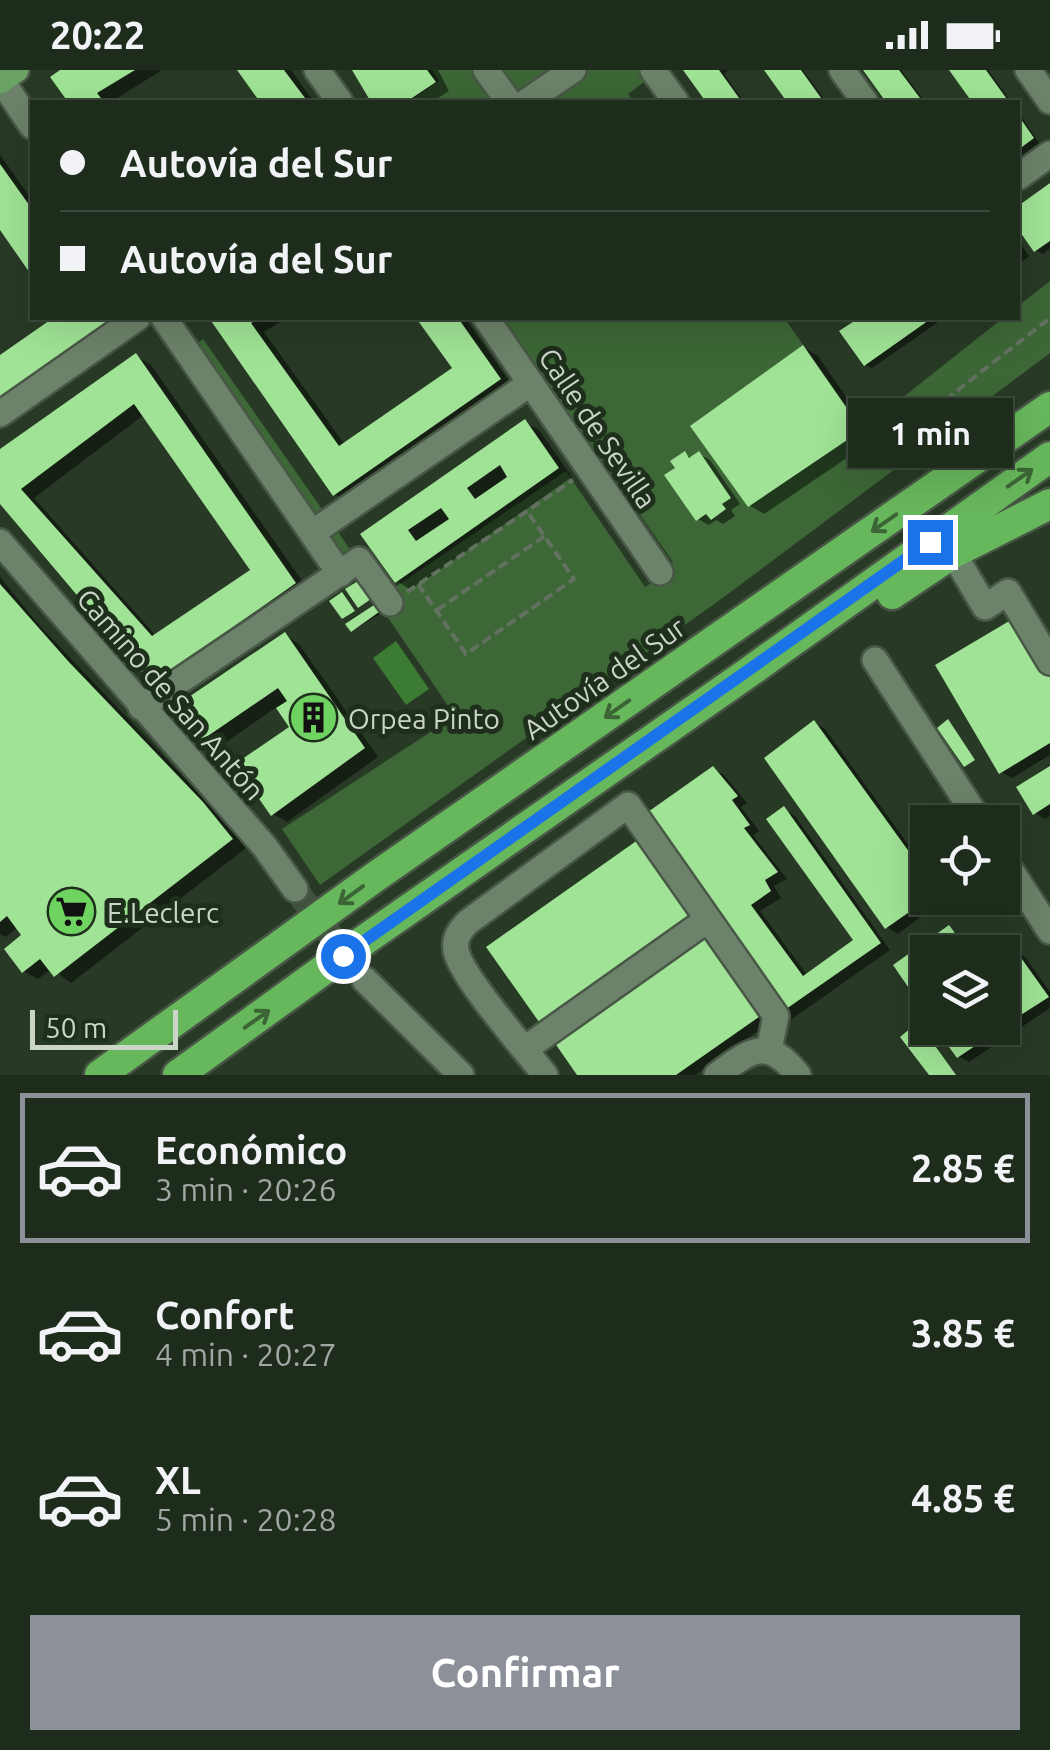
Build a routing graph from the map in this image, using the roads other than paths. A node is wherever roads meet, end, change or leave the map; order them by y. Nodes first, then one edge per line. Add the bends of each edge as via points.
1 (16, 70) edge
2 (317, 70) edge
3 (486, 70) edge
4 (573, 70) edge
5 (653, 70) edge
6 (842, 70) edge
7 (1028, 70) edge
8 (0, 80) edge
9 (339, 100) edge
10 (508, 100) edge
11 (529, 100) edge
12 (675, 100) edge
13 (864, 100) edge
14 (1050, 100) edge
15 (30, 123) edge
16 (1050, 154) edge
17 (1020, 175) edge
18 (134, 320) edge
19 (165, 320) edge
20 (487, 320) edge
21 (530, 383) junction
22 (1050, 407) edge
23 (0, 414) edge
24 (1050, 457) edge
25 (1050, 495) edge
26 (1050, 504) edge
27 (1005, 527) junction
28 (312, 533) junction
29 (0, 542) edge
30 (954, 553) junction
31 (660, 572) dead end
32 (340, 574) junction
33 (390, 603) road end
34 (875, 660) dead end
35 (1050, 662) edge
36 (742, 677) junction
37 (142, 707) junction
38 (969, 805) edge
39 (1020, 885) edge
40 (295, 888) tunnel mouth
41 (708, 920) junction
42 (1050, 931) edge
43 (365, 980) tunnel mouth
44 (525, 1049) junction
45 (770, 1050) junction
46 (100, 1075) edge
47 (178, 1075) edge
48 (461, 1075) edge
49 (545, 1075) edge
50 (717, 1075) edge
51 (798, 1075) edge

1 - 8 main road
2 - 9 street
3 - 10 street
4 - 11 street
5 - 12 street
6 - 13 street
7 - 14 street
8 - 15 street
16 - 17 street
18 - 23 street
19 - 28 street
20 - 21 street, Calle de Sevilla
21 - 28 street
21 - 31 street, Calle de Sevilla
22 -> 46 highway, Autovía del Sur
36 -> 24 highway
25 - 27 highway
26 - 27 highway
27 - 30 highway
28 - 32 street
29 - 37 street, Camino de San Antón
30 - 35 street via 986,607 1008,592
30 - 36 highway via 811,648
32 - 33 street via 359,560
32 - 37 street
34 - 38 street
47 -> 36 highway
37 - 40 street, Camino de San Antón
39 - 42 street
41 - 44 street
41 - 44 street via 628,805 460,930 460,964
41 - 45 street via 776,1016
43 - 48 street
44 - 49 street
45 - 50 street via 746,1054
45 - 51 street

